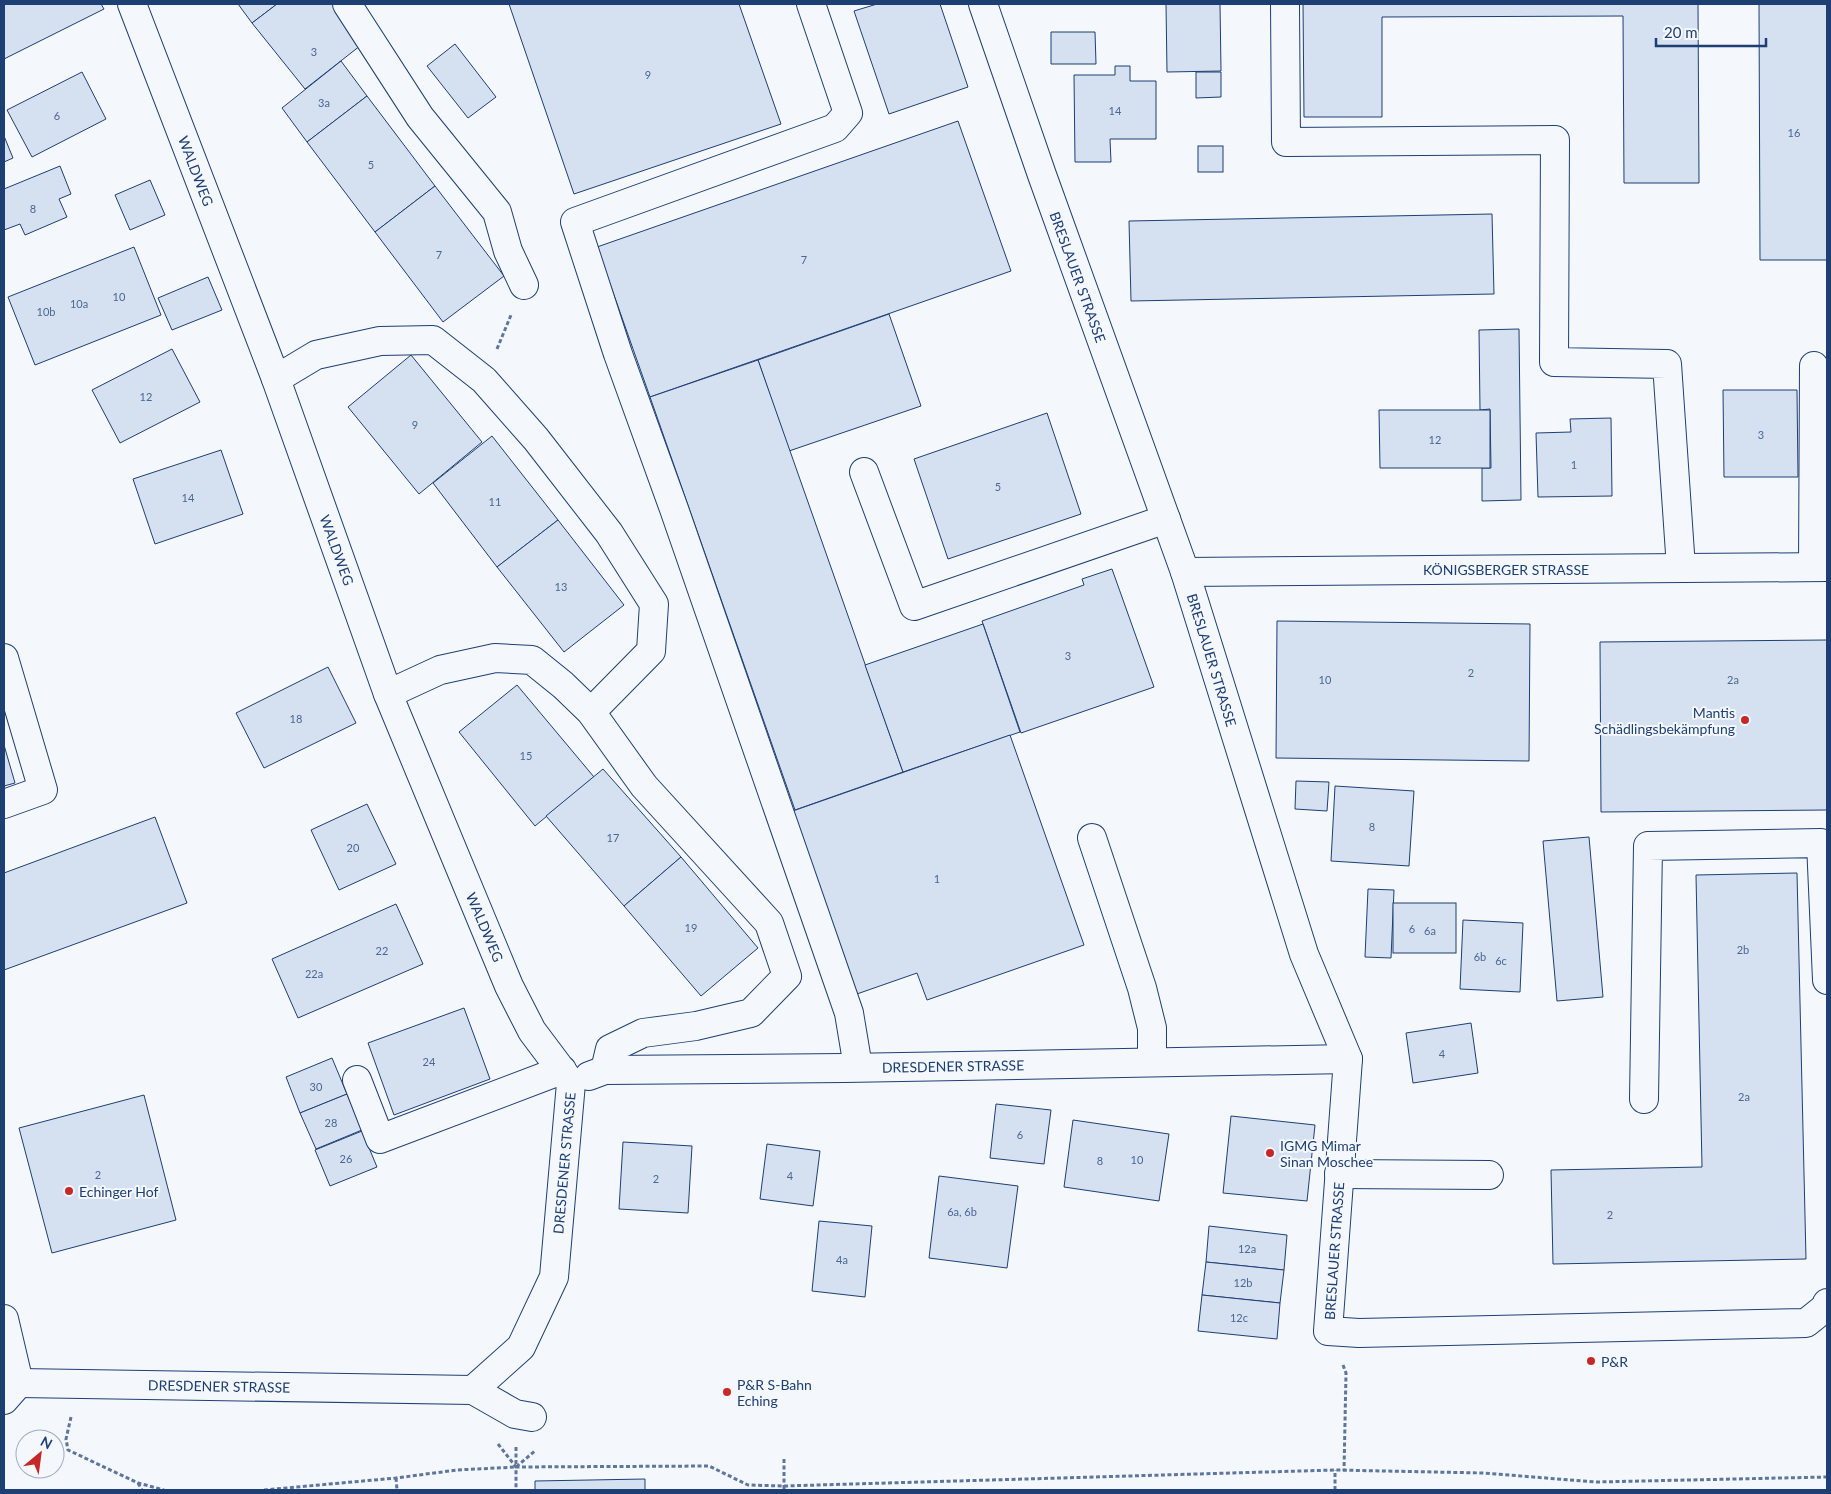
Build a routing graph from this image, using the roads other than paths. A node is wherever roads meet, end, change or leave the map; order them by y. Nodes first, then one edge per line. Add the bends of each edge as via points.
1 (132, 4) edge
2 (347, 4) edge
3 (811, 4) edge
4 (983, 4) edge
5 (1285, 4) edge
6 (524, 285) road end
7 (1814, 366) dead end
8 (276, 379) junction
9 (864, 472) dead end
10 (1166, 519) junction
11 (1820, 567) edge
12 (1681, 568) junction
13 (1185, 572) junction
14 (4, 658) edge
15 (388, 694) junction
16 (591, 712) junction
17 (4, 804) edge
18 (1092, 838) dead end
19 (1827, 980) edge
20 (1348, 1058) junction
21 (1152, 1062) junction
22 (858, 1067) junction
23 (605, 1070) junction
24 (566, 1076) junction
25 (357, 1080) dead end
26 (1644, 1099) dead end
27 (1339, 1174) junction
28 (1488, 1175) dead end
29 (1827, 1303) edge
30 (4, 1319) edge
31 (473, 1390) junction
32 (11, 1391) edge
33 (524, 1416) road end

1 - 8 street, WALDWEG
2 - 6 street via 420,116 497,212 508,251
3 - 22 street via 848,113 836,128 575,222 618,354 849,1013
4 - 10 street, BRESLAUER STRASSE
5 - 12 street via 1286,142 1555,140 1554,362 1667,364
7 - 11 street
8 - 15 street, WALDWEG
8 - 16 street via 316,356 380,341 433,340 484,380 536,439 610,533 654,604 651,651
9 - 10 street via 914,606
10 - 13 street, BRESLAUER STRASSE
11 - 12 street, KÖNIGSBERGER STRASSE
12 - 13 street, KÖNIGSBERGER STRASSE
13 - 20 street, BRESLAUER STRASSE via 1304,954
14 - 17 street via 43,790
15 - 16 street via 440,670 495,658 532,660
15 - 24 street, WALDWEG via 509,986 532,1031
16 - 23 street via 644,786 769,923 787,976 751,1013 643,1034 610,1049
18 - 21 street via 1142,988 1152,1028
19 - 26 street via 1821,843 1648,846
20 - 21 street, DRESDENER STRASSE
20 - 27 street, BRESLAUER STRASSE
21 - 22 street, DRESDENER STRASSE
22 - 23 street, DRESDENER STRASSE
23 - 24 street, DRESDENER STRASSE
24 - 25 street via 380,1139
24 - 31 street, DRESDENER STRASSE via 554,1277 521,1347
27 - 28 street
27 - 29 street, BRESLAUER STRASSE via 1328,1331 1359,1333 1806,1323
30 - 32 street
31 - 32 street, DRESDENER STRASSE
31 - 33 street

